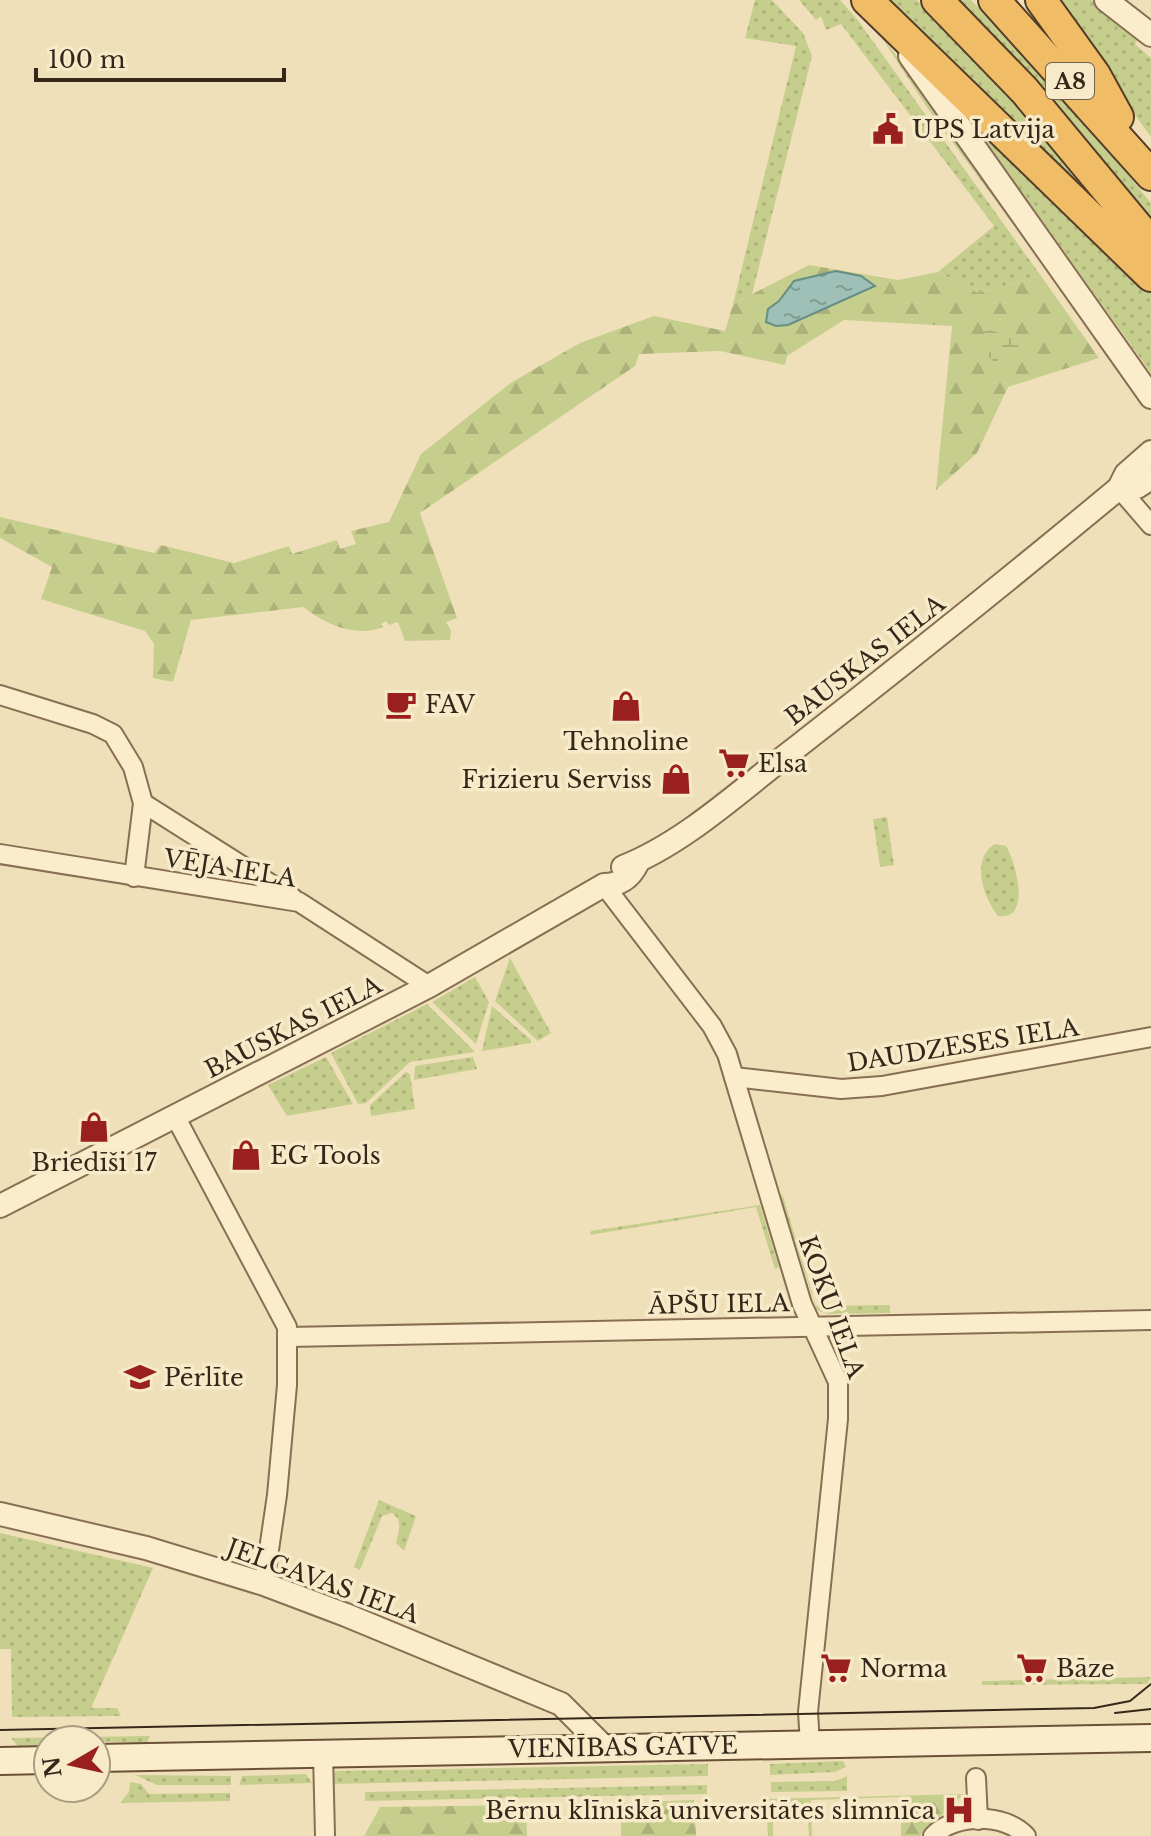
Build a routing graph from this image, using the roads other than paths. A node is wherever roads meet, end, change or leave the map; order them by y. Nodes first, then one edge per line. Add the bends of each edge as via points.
1 (865, 0) edge
2 (937, 0) edge
3 (994, 0) edge
4 (1041, 0) edge
5 (1106, 0) edge
6 (1151, 35) edge
7 (1147, 170) edge
8 (1151, 243) edge
9 (1151, 276) edge
10 (1151, 397) edge
11 (1151, 452) edge
12 (1151, 478) edge
13 (1119, 488) junction
14 (1151, 525) edge
15 (0, 695) edge
16 (143, 803) junction
17 (0, 854) edge
18 (134, 877) junction
19 (604, 885) junction
20 (299, 902) junction
21 (429, 986) junction
22 (1151, 1037) edge
23 (734, 1077) junction
24 (175, 1116) junction
25 (2, 1200) edge
26 (1151, 1320) edge
27 (813, 1326) junction
28 (288, 1337) junction
29 (0, 1514) edge
30 (264, 1584) junction
31 (1151, 1738) edge
32 (810, 1744) junction
33 (604, 1747) junction
34 (323, 1753) junction
35 (112, 1758) edge
36 (32, 1760) edge
37 (0, 1761) edge
38 (976, 1778) dead end
39 (978, 1820) junction
40 (325, 1836) edge
41 (933, 1836) edge
42 (1026, 1836) edge

1 - 9 highway
1 - 10 street
2 - 8 highway, A8 via 1025,91
3 - 7 highway, A8
4 - 7 highway via 1095,75
5 - 6 street
11 - 13 street, BAUSKAS IELA via 1126,474
12 - 13 street, BAUSKAS IELA via 1137,487
13 - 14 street
13 - 19 street, BAUSKAS IELA via 807,739 637,864 608,875
15 - 16 street via 113,734 133,767
16 - 18 street
16 - 20 street
17 - 18 street, VĒJA IELA
18 - 20 street, VĒJA IELA
19 - 21 street, BAUSKAS IELA
19 - 23 street, KOKU IELA via 712,1026
20 - 21 street, VĒJA IELA
21 - 24 street, BAUSKAS IELA
22 - 23 street, DAUDZESES IELA via 882,1086 841,1089
23 - 27 street, KOKU IELA
24 - 25 street, BAUSKAS IELA
24 - 28 street via 265,1281
26 - 27 street, ĀPŠU IELA
27 - 28 street, ĀPŠU IELA
27 - 32 street, KOKU IELA via 838,1382 838,1419 808,1712
28 - 30 street via 277,1495
29 - 30 street, JELGAVAS IELA via 146,1548
30 - 33 street, JELGAVAS IELA via 561,1704
31 - 32 main road, VIENĪBAS GATVE
32 - 33 main road, VIENĪBAS GATVE
33 - 34 main road, VIENĪBAS GATVE
34 - 35 main road, VIENĪBAS GATVE
34 - 40 street
36 - 37 main road
38 - 39 street
39 - 41 street via 954,1821
39 - 42 street via 1013,1825

